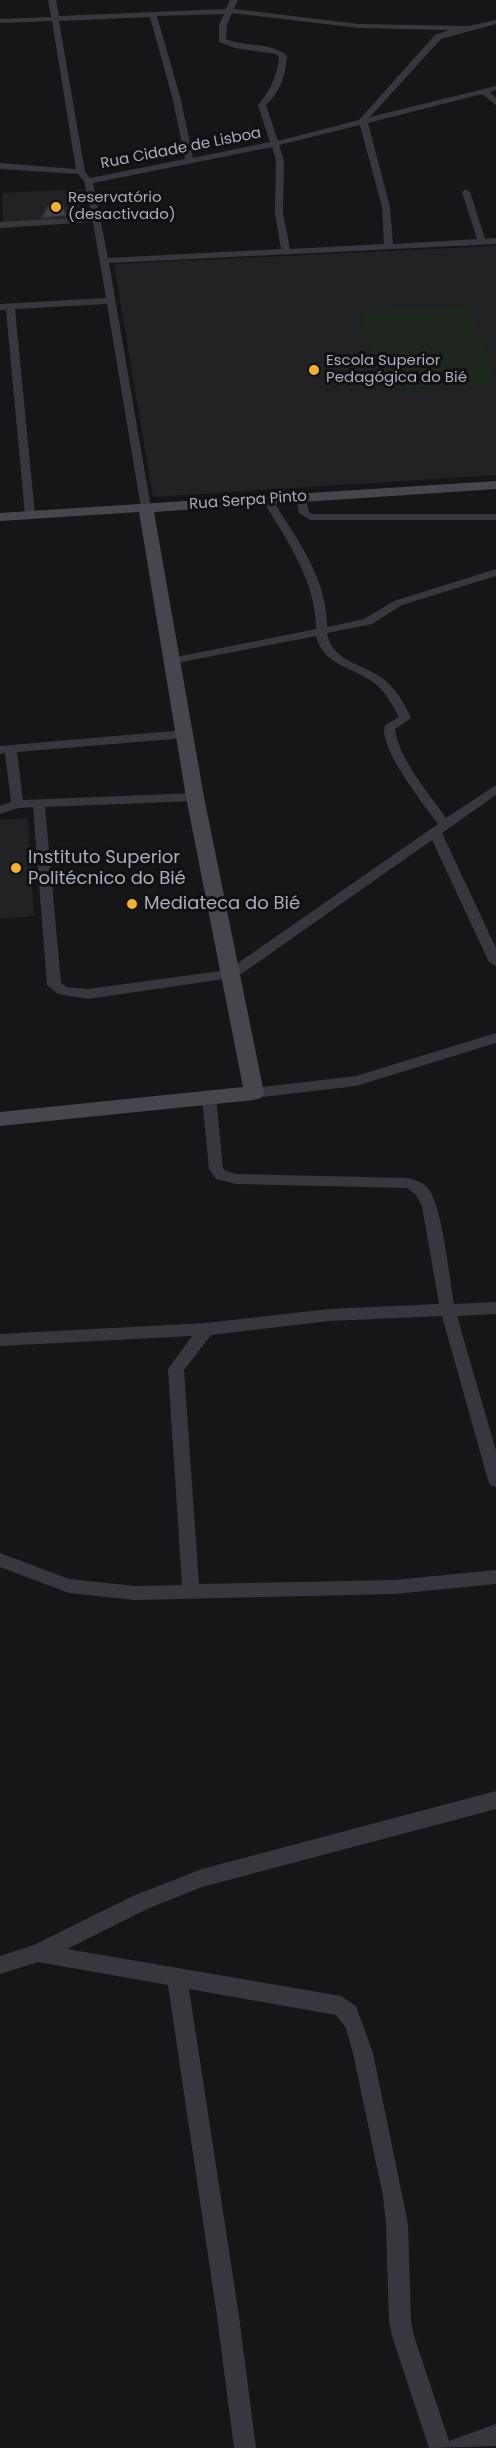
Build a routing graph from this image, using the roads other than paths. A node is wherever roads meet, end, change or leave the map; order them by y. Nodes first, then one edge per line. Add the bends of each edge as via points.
1 (52, 0) edge
2 (203, 0) edge
3 (234, 0) edge
4 (230, 11) junction
5 (207, 12) junction
6 (153, 15) junction
7 (55, 18) junction
8 (0, 21) edge
9 (496, 22) edge
10 (469, 28) junction
11 (496, 88) edge
12 (483, 90) junction
13 (496, 104) edge
14 (363, 120) junction
15 (274, 144) junction
16 (190, 162) junction
17 (0, 166) edge
18 (81, 172) junction
19 (88, 182) junction
20 (466, 192) dead end
21 (97, 219) junction
22 (0, 225) edge
23 (482, 242) junction
24 (496, 242) edge
25 (389, 247) junction
26 (286, 252) junction
27 (104, 261) junction
28 (110, 301) junction
29 (5, 307) edge
30 (496, 485) edge
31 (300, 497) junction
32 (267, 499) junction
33 (146, 508) junction
34 (30, 514) junction
35 (0, 517) edge
36 (496, 517) edge
37 (496, 572) edge
38 (319, 632) junction
39 (171, 661) junction
40 (185, 734) junction
41 (5, 749) edge
42 (496, 789) edge
43 (195, 796) junction
44 (17, 804) junction
45 (39, 805) junction
46 (0, 810) edge
47 (440, 828) junction
48 (496, 962) edge
49 (232, 974) junction
50 (496, 1039) edge
51 (254, 1093) junction
52 (209, 1098) junction
53 (0, 1119) edge
54 (496, 1308) edge
55 (448, 1311) junction
56 (206, 1329) junction
57 (0, 1340) edge
58 (496, 1480) edge
59 (0, 1560) edge
60 (496, 1577) edge
61 (191, 1592) junction
62 (496, 1800) edge
63 (38, 1953) junction
64 (0, 1965) edge
65 (177, 1977) junction
66 (495, 2439) edge
67 (245, 2448) edge
68 (440, 2448) edge
69 (457, 2448) edge

1 - 7 street
2 - 5 street
3 - 4 street
4 - 5 street
4 - 10 street via 359,26
4 - 15 street via 223,25 222,40 226,44 267,49 283,56 273,94 262,105
5 - 6 street
6 - 7 street
6 - 16 street
7 - 8 street
7 - 18 street
9 - 10 street
10 - 14 street via 438,38
11 - 12 street, Rua Cidade de Lisboa
12 - 13 street
12 - 14 street, Rua Cidade de Lisboa
14 - 15 street, Rua Cidade de Lisboa
14 - 25 street via 386,207
15 - 16 street, Rua Cidade de Lisboa
15 - 26 street via 280,160 279,213
16 - 19 street, Rua Cidade de Lisboa
17 - 18 street
18 - 19 street
19 - 21 street, Rua Cidade de Lisboa
20 - 23 street
21 - 22 street
21 - 27 street, Rua Cidade de Lisboa
23 - 24 street
23 - 25 street
25 - 26 street
26 - 27 street
27 - 28 street, Rua Cidade de Lisboa
28 - 29 street
28 - 33 street, Rua Cidade de Lisboa
29 - 34 street
30 - 31 street, Rua Serpa Pinto
31 - 32 street, Rua Serpa Pinto
31 - 36 street via 304,513 310,517
32 - 33 street, Rua Serpa Pinto
32 - 38 street via 316,592 321,606
33 - 34 street, Rua Serpa Pinto
33 - 39 street
34 - 35 street, Rua Serpa Pinto
37 - 38 street via 398,603 368,622
38 - 39 street
38 - 47 street via 333,657 383,682 390,690 405,718 389,728 389,736
39 - 40 street
40 - 41 street
40 - 43 street
41 - 44 street
42 - 47 street
43 - 45 street
43 - 49 street
44 - 45 street
44 - 46 street
45 - 49 street via 54,985 63,992 88,994
47 - 48 street
47 - 49 street
49 - 51 street
50 - 51 street via 357,1081
51 - 52 street
52 - 53 street
52 - 55 street via 216,1169 220,1175 236,1179 418,1186 429,1206
54 - 55 street
55 - 56 street via 329,1315
55 - 58 street
56 - 57 street
56 - 61 street via 176,1369
59 - 61 street via 69,1586 135,1593
60 - 61 street via 394,1587
62 - 63 street via 202,1878 140,1902
63 - 64 street
63 - 65 street
65 - 67 street
65 - 68 street via 341,2006 349,2013 363,2053 393,2196 403,2336
66 - 69 street

